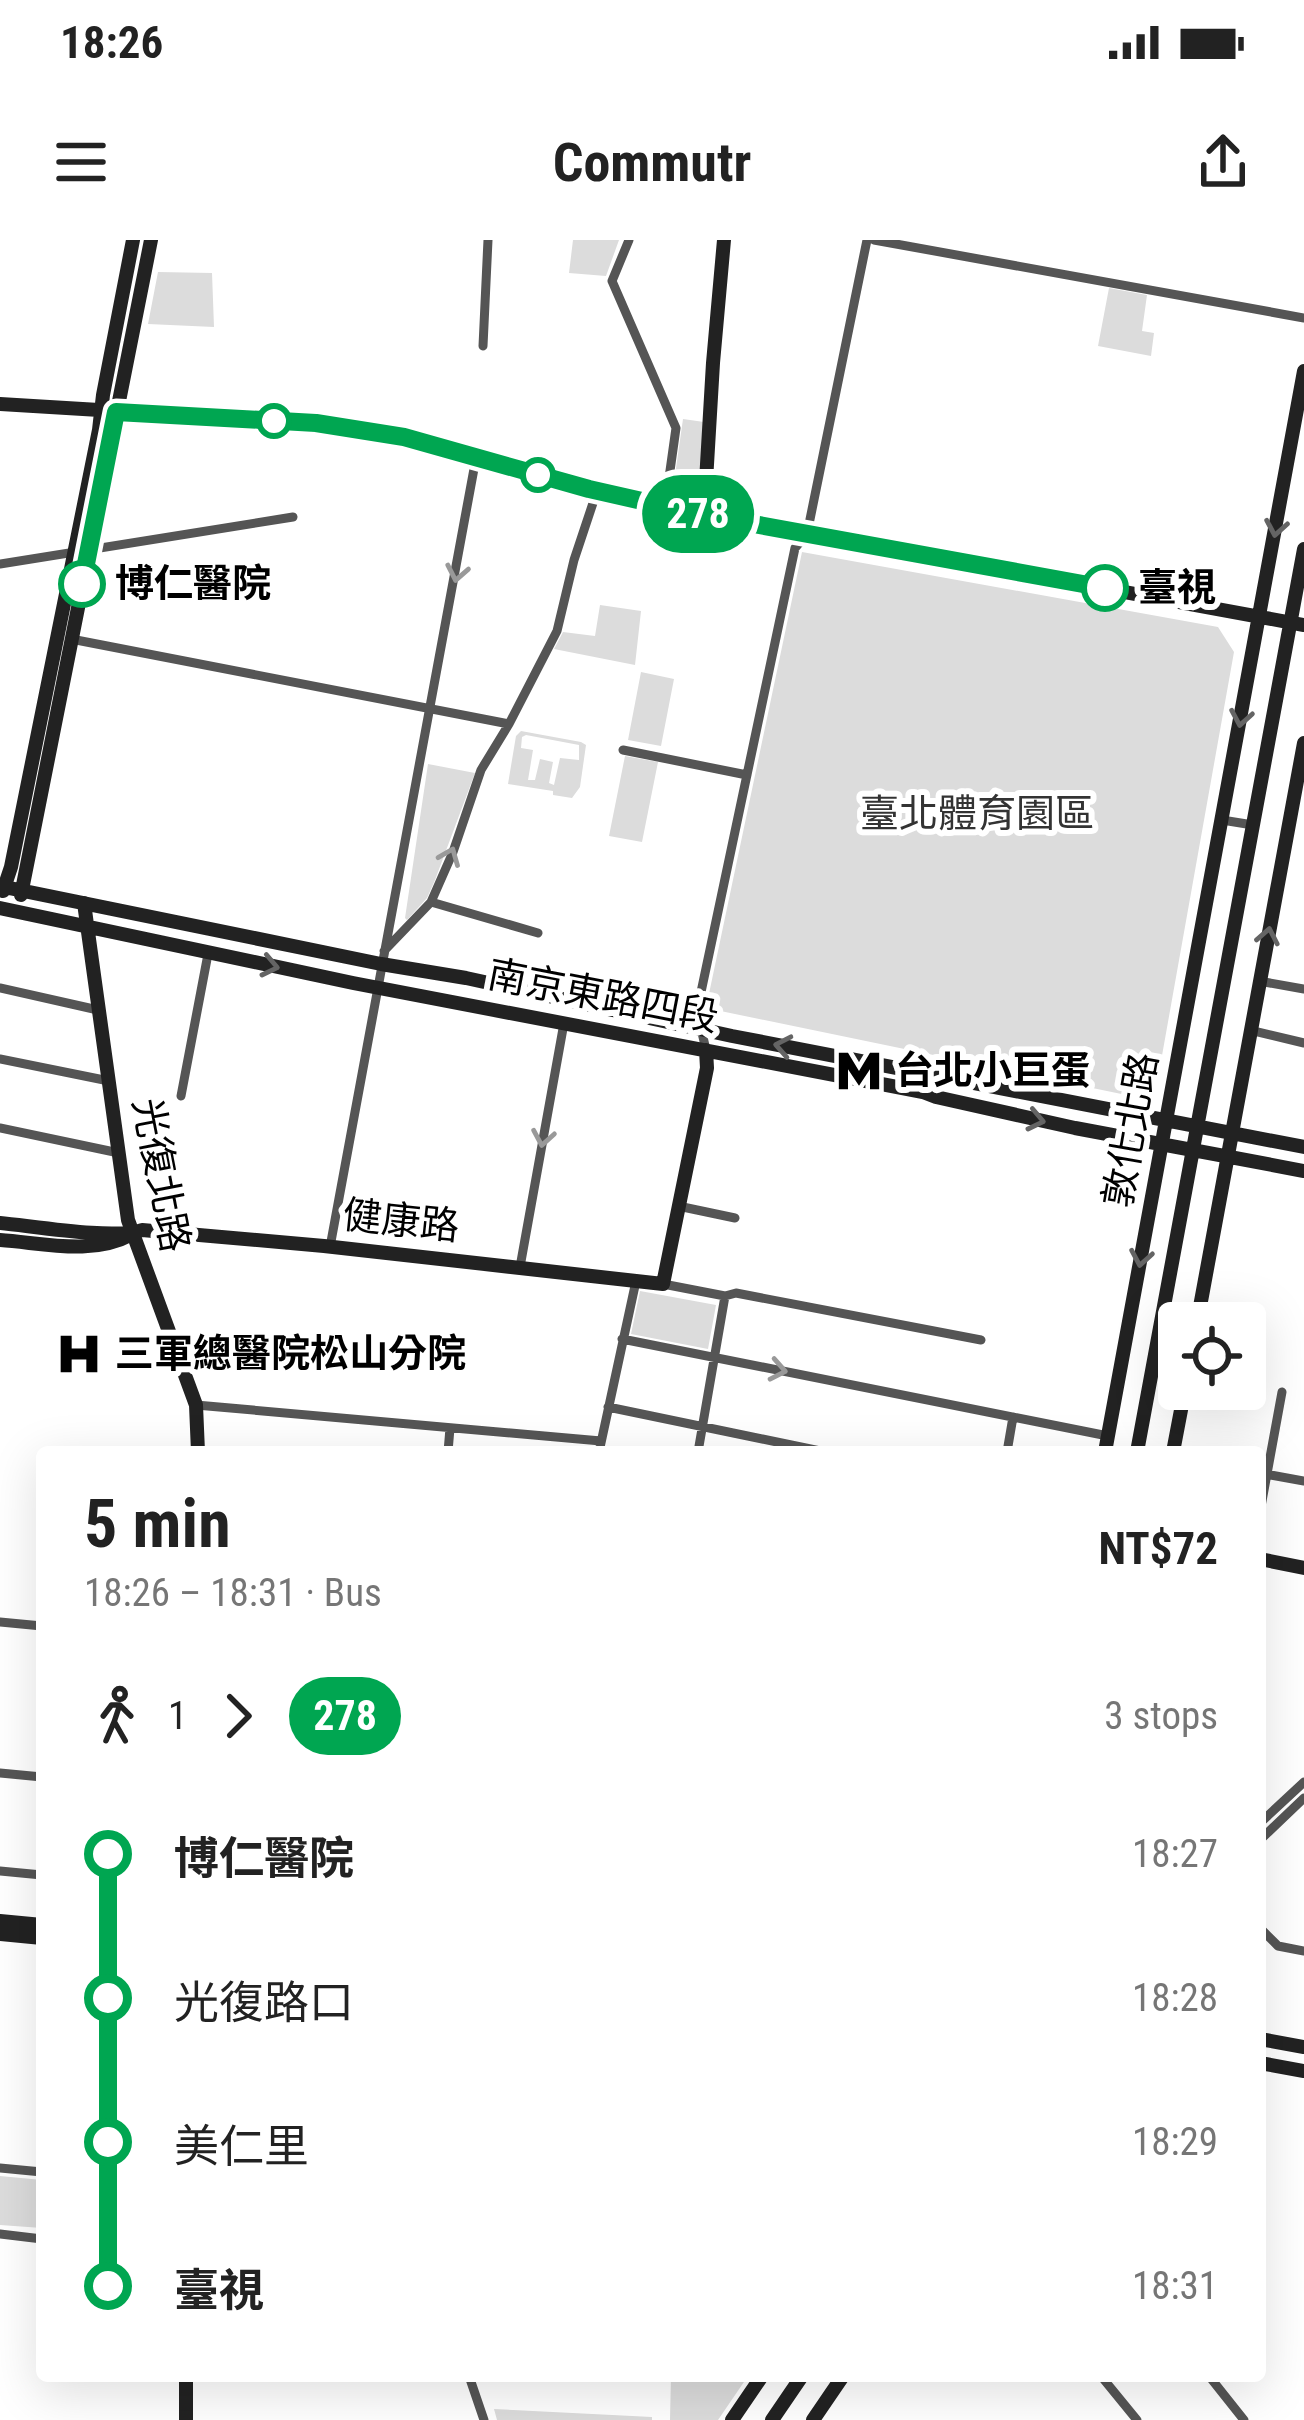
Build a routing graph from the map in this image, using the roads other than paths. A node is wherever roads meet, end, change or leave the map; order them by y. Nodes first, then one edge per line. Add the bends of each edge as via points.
1 (134, 240) edge
2 (151, 240) edge
3 (488, 240) edge
4 (629, 240) edge
5 (724, 240) edge
6 (871, 240) edge
7 (1304, 318) edge
8 (483, 346) dead end
9 (1304, 371) edge
10 (0, 404) edge
11 (108, 412) junction
12 (476, 458) junction
13 (598, 491) junction
14 (668, 507) junction
15 (704, 515) junction
16 (293, 517) dead end
17 (808, 534) junction
18 (1304, 549) edge
19 (81, 551) junction
20 (0, 564) edge
21 (1259, 616) junction
22 (1297, 623) edge
23 (71, 639) junction
24 (431, 710) junction
25 (509, 724) junction
26 (1304, 743) edge
27 (623, 750) dead end
28 (747, 775) junction
29 (1222, 820) junction
30 (1252, 825) junction
31 (7, 890) edge
32 (431, 902) junction
33 (84, 903) junction
34 (0, 908) edge
35 (18, 911) junction
36 (87, 926) junction
37 (538, 933) dead end
38 (208, 954) junction
39 (383, 957) junction
40 (1259, 981) junction
41 (378, 986) junction
42 (0, 988) edge
43 (1304, 989) edge
44 (98, 1010) junction
45 (564, 1023) junction
46 (700, 1029) junction
47 (1250, 1030) junction
48 (1304, 1043) edge
49 (706, 1050) junction
50 (0, 1059) edge
51 (109, 1081) junction
52 (181, 1096) dead end
53 (1166, 1121) junction
54 (1197, 1127) junction
55 (0, 1128) edge
56 (1231, 1134) junction
57 (1162, 1143) junction
58 (1304, 1147) edge
59 (1193, 1149) junction
60 (118, 1153) junction
61 (1227, 1155) junction
62 (1304, 1171) edge
63 (678, 1206) junction
64 (736, 1217) dead end
65 (0, 1223) edge
66 (131, 1234) junction
67 (0, 1240) edge
68 (330, 1247) junction
69 (520, 1267) junction
70 (636, 1280) junction
71 (663, 1284) junction
72 (725, 1297) junction
73 (1201, 1302) edge
74 (622, 1339) junction
75 (982, 1340) dead end
76 (715, 1358) junction
77 (1282, 1392) dead end
78 (196, 1405) junction
79 (608, 1407) junction
80 (1181, 1410) edge
81 (1013, 1417) junction
82 (702, 1426) junction
83 (450, 1428) junction
84 (1107, 1444) edge
85 (198, 1446) edge
86 (448, 1446) edge
87 (592, 1446) edge
88 (600, 1446) edge
89 (699, 1446) edge
90 (797, 1446) edge
91 (1007, 1446) edge
92 (1138, 1446) edge
93 (1174, 1446) edge
94 (1266, 1460) edge
95 (1266, 1474) edge
96 (1304, 1481) edge
97 (1266, 1560) edge
98 (1304, 1568) edge
99 (0, 1622) edge
100 (36, 1625) edge
101 (0, 1773) edge
102 (36, 1776) edge
103 (1304, 1782) edge
104 (1304, 1798) edge
105 (1266, 1817) edge
106 (1266, 1834) edge
107 (0, 1871) edge
108 (36, 1874) edge
109 (0, 1921) edge
110 (36, 1924) edge
111 (0, 1934) edge
112 (1266, 1934) edge
113 (36, 1937) edge
114 (1304, 1951) edge
115 (1266, 2040) edge
116 (1304, 2048) edge
117 (1266, 2064) edge
118 (1304, 2072) edge
119 (0, 2168) edge
120 (36, 2171) edge
121 (0, 2234) edge
122 (36, 2238) edge
123 (186, 2382) edge
124 (471, 2382) edge
125 (758, 2382) edge
126 (798, 2382) edge
127 (839, 2382) edge
128 (1106, 2382) edge
129 (1214, 2382) edge
130 (185, 2420) edge
131 (484, 2420) edge
132 (732, 2420) edge
133 (772, 2420) edge
134 (813, 2420) edge
135 (1137, 2420) edge
136 (1244, 2420) edge

1 - 11 main road
2 - 11 main road
3 - 8 street
4 - 14 street via 612,281 676,428
5 - 15 main road
6 - 7 street
6 - 17 street
9 -> 21 main road, 敦化北路
10 - 11 main road
11 - 12 main road via 316,423
11 - 19 main road
12 - 13 main road
12 -> 24 street
13 - 14 main road
13 - 25 street via 557,631
14 - 15 main road
15 - 17 main road
16 - 19 street
17 - 21 main road
17 - 28 street via 795,548
18 - 22 main road, 敦化北路
19 - 20 street
19 - 23 main road
19 - 31 main road
21 - 22 main road
21 -> 29 main road, 敦化北路
22 - 30 main road, 敦化北路
23 - 24 street
23 - 31 main road
24 - 25 street
24 - 39 street
32 -> 25 street via 481,770
40 -> 26 main road
27 - 28 street
28 - 46 street
29 - 30 street
29 - 53 main road, 敦化北路
30 - 54 main road, 敦化北路
31 - 33 main road, 南京東路四段
31 - 35 main road
32 - 37 street
32 - 39 street
33 - 36 main road, 光復北路
33 - 39 main road, 南京東路四段
34 - 35 main road, 南京東路四段
35 - 36 main road, 南京東路四段
36 - 38 main road, 南京東路四段
36 - 44 main road, 光復北路
38 -> 41 main road, 南京東路四段
38 - 52 street
39 - 41 street
39 - 46 main road, 南京東路四段
40 - 43 street
40 - 47 main road
41 - 45 main road, 南京東路四段
41 - 68 street
42 - 44 street
44 - 51 main road, 光復北路
45 - 49 main road, 南京東路四段
45 -> 69 street
46 - 49 street
53 -> 46 main road, 南京東路四段
47 - 48 street
47 - 56 main road
49 -> 57 main road, 南京東路四段
49 - 63 main road
50 - 51 street
51 - 60 main road, 光復北路
53 - 54 main road, 南京東路四段
53 - 57 main road, 敦化北路
54 - 56 main road, 南京東路四段
54 - 59 main road, 敦化北路
55 - 60 street
56 - 58 main road, 南京東路四段
56 - 61 main road
57 - 59 main road, 南京東路四段
57 -> 84 main road, 敦化北路
59 - 61 main road, 南京東路四段
59 - 92 main road, 敦化北路
60 - 66 main road, 光復北路
61 - 62 main road, 南京東路四段
61 - 73 main road
63 - 64 street
63 - 71 main road
65 - 66 main road, 健康路
66 - 67 main road, 健康路 via 98,1248
66 - 68 main road, 健康路
66 - 78 main road, 光復北路
68 - 69 main road, 健康路
69 - 70 main road, 健康路
70 - 71 main road, 健康路
70 - 74 street
71 - 72 street, 健康路
72 - 75 street, 健康路
72 - 76 street
74 - 76 street
74 - 79 street
76 -> 81 street
76 - 82 street
77 - 94 street
78 - 83 street
78 - 85 main road, 光復北路
79 - 82 street
79 - 88 street
80 - 93 main road
81 - 84 street
81 - 91 street
82 - 89 street
82 - 90 street
83 - 86 street
83 - 87 street
95 - 96 street
97 - 98 main road
99 - 100 street
101 - 102 street
103 - 105 street
104 - 106 street
107 - 108 street
109 - 110 main road
111 - 113 main road
112 - 114 street via 1278,1946
115 - 116 main road
117 - 118 main road
119 - 120 street
121 - 122 street
123 - 130 main road
124 - 131 street
125 - 132 main road
126 - 133 main road
127 - 134 main road
128 - 135 street
129 - 136 street

